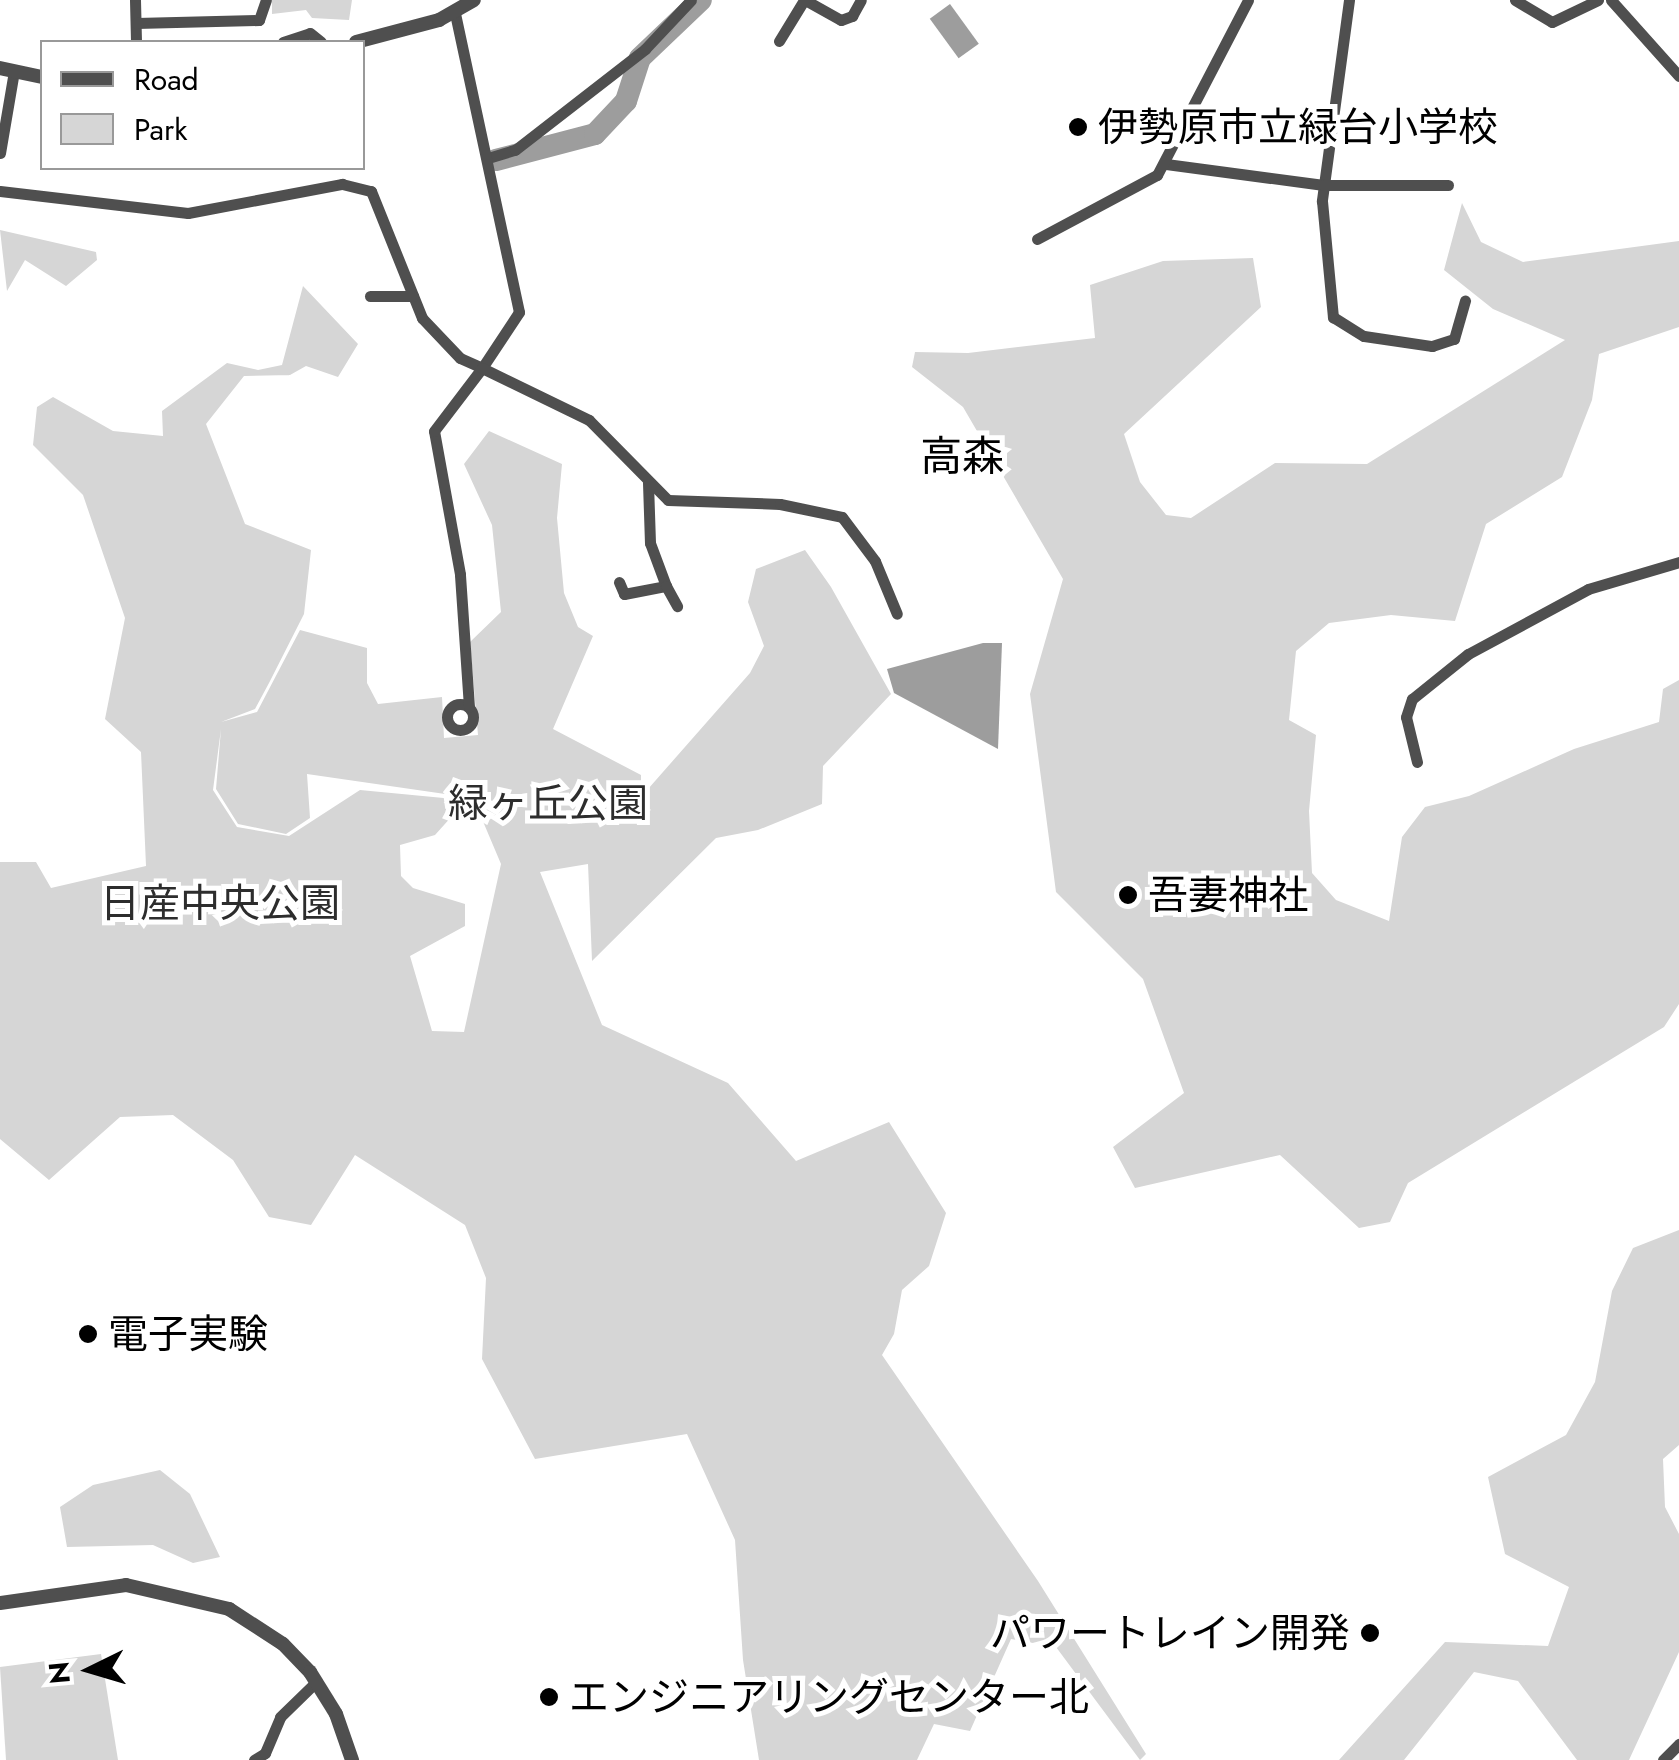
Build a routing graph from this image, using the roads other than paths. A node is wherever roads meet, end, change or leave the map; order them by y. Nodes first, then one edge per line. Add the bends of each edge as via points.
1 (135, 0) edge
2 (266, 0) edge
3 (474, 0) edge
4 (691, 0) edge
5 (805, 0) edge
6 (861, 0) edge
7 (1248, 0) edge
8 (1348, 0) edge
9 (1515, 0) edge
10 (1598, 0) edge
11 (1611, 0) edge
12 (455, 14) junction
13 (136, 23) junction
14 (136, 40) edge
15 (287, 40) edge
16 (317, 40) edge
17 (363, 40) edge
18 (779, 42) dead end
19 (7, 69) edge
20 (1679, 76) edge
21 (40, 77) edge
22 (0, 153) edge
23 (488, 158) junction
24 (1166, 164) junction
25 (1448, 185) dead end
26 (1324, 186) junction
27 (0, 191) edge
28 (1037, 239) dead end
29 (370, 296) dead end
30 (412, 296) junction
31 (1465, 301) dead end
32 (482, 368) junction
33 (648, 482) junction
34 (1679, 562) edge
35 (619, 582) dead end
36 (666, 586) junction
37 (677, 606) dead end
38 (896, 614) dead end
39 (469, 707) dead end
40 (1417, 762) dead end
41 (0, 1603) edge
42 (316, 1682) junction
43 (1679, 1744) edge
44 (254, 1760) edge
45 (352, 1760) edge
46 (1663, 1760) edge

1 - 13 street
2 - 13 street via 259,20
3 - 12 street
4 - 23 street via 645,49 515,150
5 - 6 street via 841,20
5 - 18 street
7 - 24 street
8 - 26 street
9 - 10 street via 1552,22
11 - 20 street
12 - 17 street
12 - 23 street
13 - 14 street
15 - 16 street via 302,33
19 - 21 street
19 - 22 street
23 - 32 street via 519,312
24 - 26 street
24 - 28 street via 1158,175
25 - 26 street
26 - 31 street via 1330,301 1333,317 1346,329 1432,346 1454,339
27 - 30 street via 188,213 342,184 371,191
29 - 30 street
30 - 32 street via 437,338
32 - 33 street via 589,420
32 - 39 street via 434,431 460,574
33 - 36 street via 650,543
33 - 38 street via 668,500 780,504 842,517 876,561
34 - 40 street via 1588,589 1468,654 1412,699 1406,717
35 - 36 street via 624,594
36 - 37 street
41 - 42 street via 106,1586 184,1594 266,1630
42 - 44 street via 280,1717
42 - 45 street
43 - 46 street

